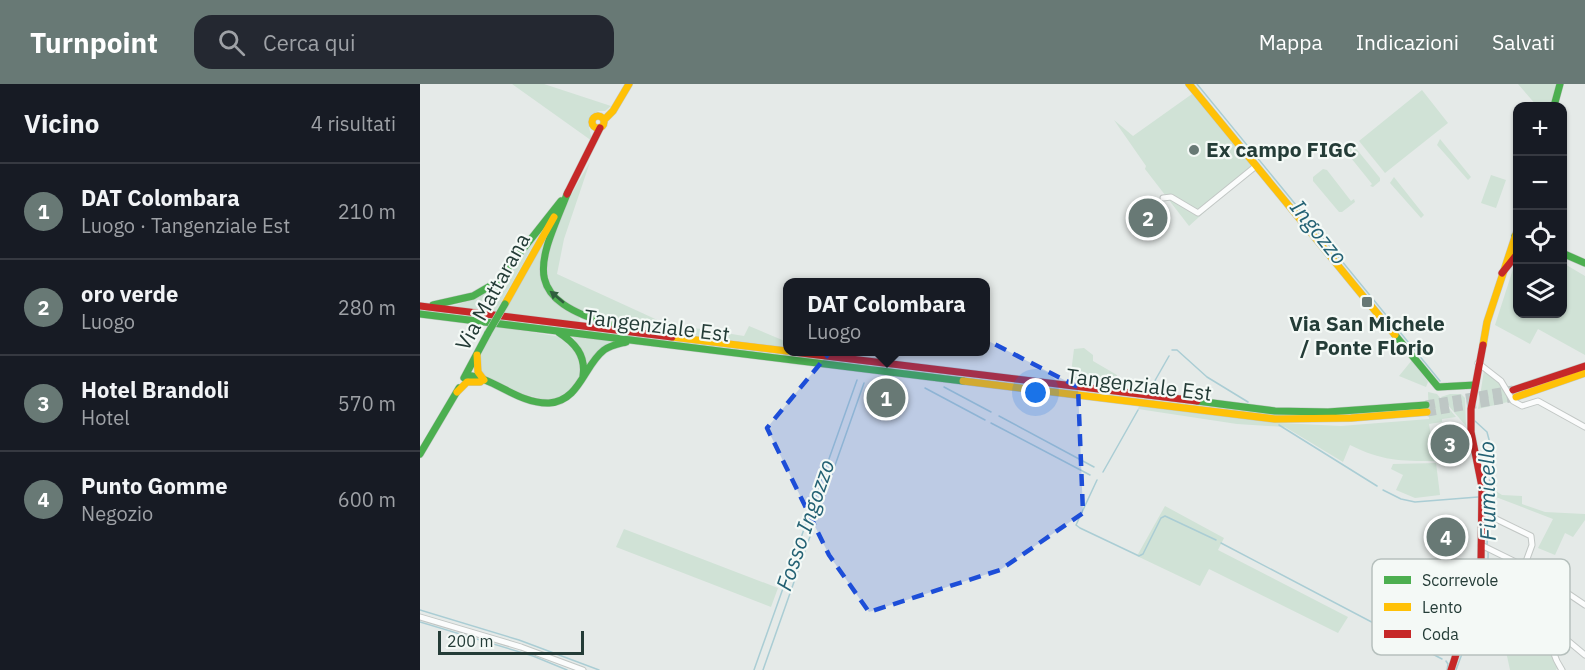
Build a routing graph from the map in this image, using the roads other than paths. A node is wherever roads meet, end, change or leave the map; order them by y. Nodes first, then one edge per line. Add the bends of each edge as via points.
1 (629, 84) edge
2 (1189, 84) edge
3 (1560, 84) edge
4 (1555, 102) edge
5 (601, 118) junction
6 (596, 126) junction
7 (1256, 166) junction
8 (568, 192) junction
9 (1163, 198) dead end
10 (1513, 247) edge
11 (1567, 255) edge
12 (1572, 257) junction
13 (1513, 259) edge
14 (1585, 261) edge
15 (1585, 268) edge
16 (1502, 273) junction
17 (423, 307) edge
18 (420, 314) edge
19 (553, 330) junction
20 (649, 334) junction
21 (664, 343) junction
22 (783, 351) edge
23 (477, 355) junction
24 (833, 356) edge
25 (1585, 361) edge
26 (1479, 363) junction
27 (1585, 366) edge
28 (1585, 373) edge
29 (466, 375) junction
30 (582, 379) junction
31 (473, 381) junction
32 (488, 383) junction
33 (1475, 385) junction
34 (1529, 386) junction
35 (457, 392) junction
36 (1585, 427) edge
37 (420, 454) edge
38 (1494, 518) dead end
39 (1485, 546) junction
40 (1482, 559) edge
41 (1509, 559) edge
42 (1527, 559) edge
43 (1570, 596) edge
44 (1585, 606) edge
45 (420, 617) edge
46 (1570, 643) edge
47 (1455, 655) edge
48 (1553, 655) edge
49 (1585, 656) edge
50 (583, 670) edge
51 (1450, 670) edge
52 (1562, 670) edge

1 - 5 main road via 618,103
2 - 7 main road
3 - 4 main road
5 - 6 main road via 603,125
5 - 6 main road via 592,119
6 - 8 main road, Via Mattarana via 593,146
7 - 9 street via 1198,213 1171,197
7 - 33 main road via 1438,387
8 - 17 main road via 497,282 473,296
20 -> 8 main road via 580,313 548,290 542,266
8 - 23 main road, Via Mattarana, bridge
10 - 16 main road
11 - 12 main road
12 - 14 main road
12 - 15 main road
13 - 16 main road
16 - 26 main road
17 - 20 main road, Tangenziale Est
18 - 19 main road, Tangenziale Est
19 - 21 main road, Tangenziale Est
19 - 30 main road via 571,340 581,352
20 - 22 main road, Tangenziale Est
21 - 24 main road, Tangenziale Est via 1275,419 1383,417 1426,409 1275,411
21 - 30 main road via 619,342 600,353
23 - 29 main road, Via Mattarana
23 - 32 main road via 478,372
25 - 34 main road
26 - 33 main road
26 - 36 street via 1501,381 1513,401 1522,406 1538,400
27 - 34 main road
28 - 34 main road via 1514,393
29 - 31 main road
29 - 32 main road
29 - 35 main road, Via Mattarana
30 - 32 main road via 566,398 545,403
31 - 32 main road
31 - 35 main road
33 - 39 main road via 1470,420 1482,487
35 - 37 main road, Via Mattarana
38 - 42 street via 1531,536
39 - 40 main road
39 - 41 street
43 - 44 street
45 - 50 street
46 - 49 street
47 - 51 main road
48 - 52 street

